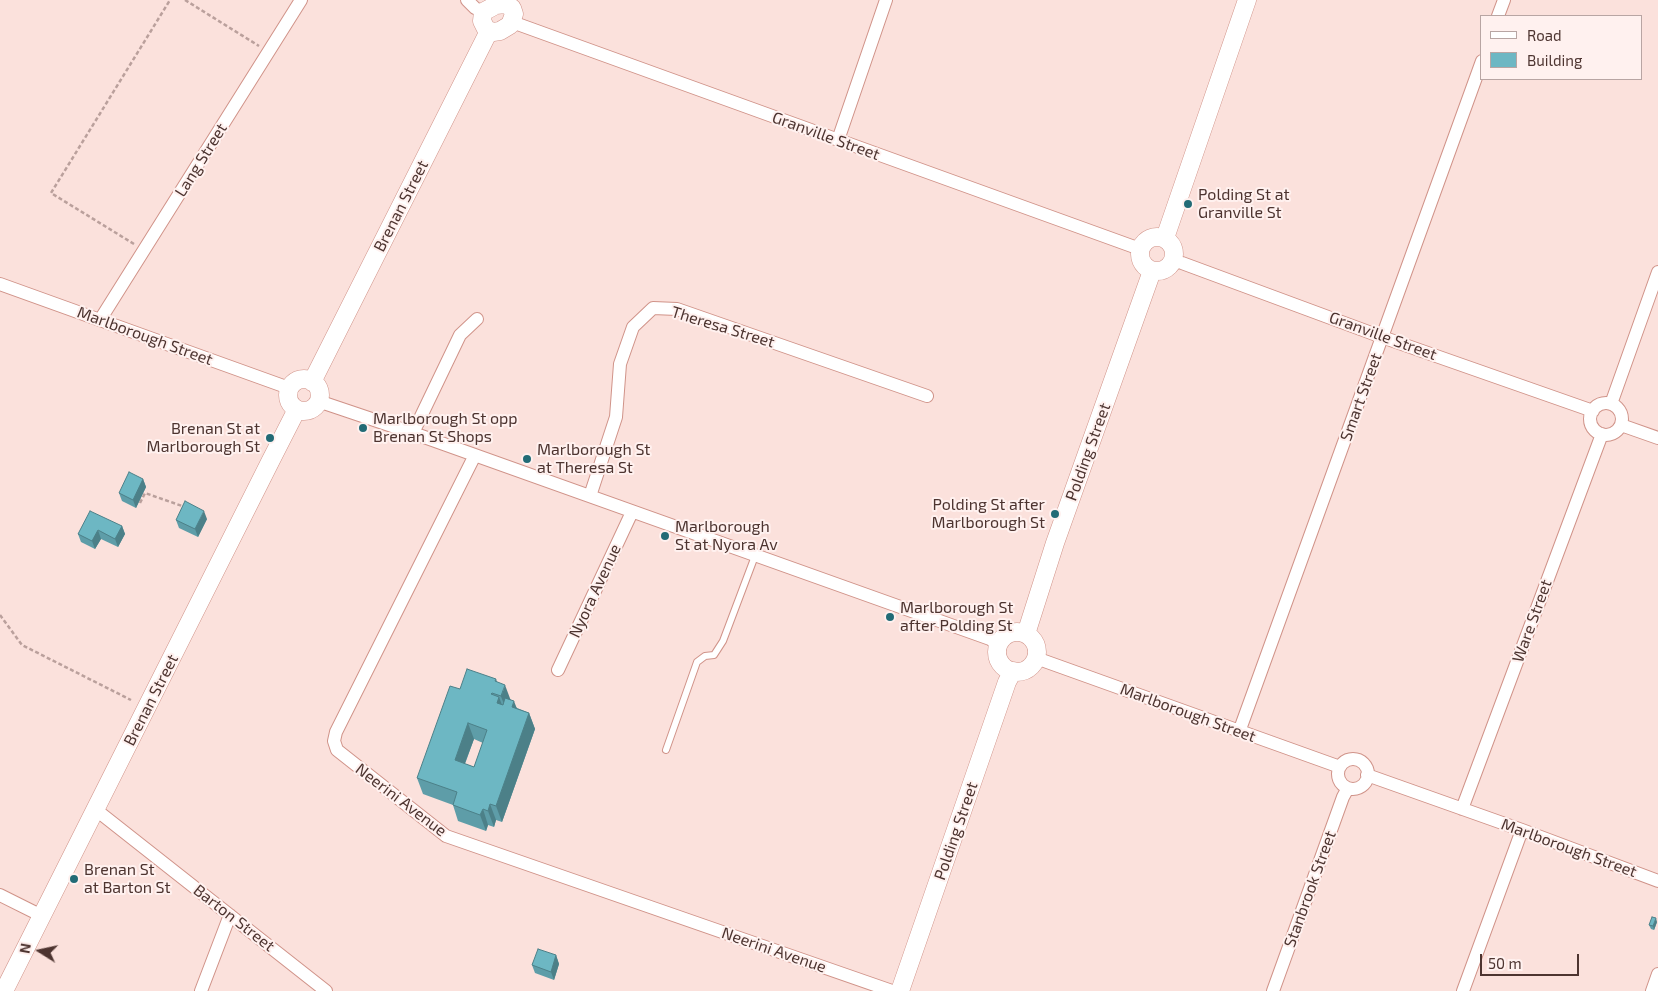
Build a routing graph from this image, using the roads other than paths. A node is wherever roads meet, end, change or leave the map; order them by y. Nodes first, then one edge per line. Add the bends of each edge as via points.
1 (301, 0) edge
2 (467, 0) edge
3 (886, 0) edge
4 (1247, 0) edge
5 (1504, 0) edge
6 (506, 2) edge
7 (483, 12) junction
8 (1498, 15) edge
9 (512, 22) junction
10 (489, 31) junction
11 (1480, 67) edge
12 (838, 140) junction
13 (1165, 238) junction
14 (1140, 249) junction
15 (1173, 261) junction
16 (1152, 271) junction
17 (1658, 272) edge
18 (0, 284) edge
19 (477, 319) dead end
20 (100, 320) junction
21 (1382, 337) junction
22 (312, 382) junction
23 (290, 388) junction
24 (928, 396) dead end
25 (318, 401) junction
26 (1611, 404) junction
27 (299, 410) junction
28 (1593, 410) junction
29 (1621, 425) junction
30 (413, 433) junction
31 (1602, 434) junction
32 (1658, 438) edge
33 (474, 455) junction
34 (590, 496) junction
35 (632, 512) junction
36 (755, 556) junction
37 (1026, 634) junction
38 (998, 645) junction
39 (1036, 658) junction
40 (558, 670) dead end
41 (1012, 671) junction
42 (1239, 732) junction
43 (666, 750) dead end
44 (1340, 767) junction
45 (1367, 775) junction
46 (1348, 788) junction
47 (95, 809) junction
48 (1462, 809) junction
49 (1522, 830) junction
50 (1658, 881) edge
51 (0, 896) edge
52 (230, 915) junction
53 (42, 916) junction
54 (1658, 974) edge
55 (4, 991) edge
56 (201, 991) edge
57 (326, 991) edge
58 (892, 991) edge
59 (900, 991) edge
60 (1273, 991) edge
61 (1463, 991) edge
62 (1652, 991) edge

1 - 20 street, Lang Street
2 - 7 street
3 - 12 street
4 - 13 street
5 - 8 street
6 - 7 street
6 - 9 street via 513,11
7 - 10 street via 483,26
9 - 10 street via 500,31
9 - 12 street, Granville Street
10 - 22 street, Brenan Street
11 - 21 street, Smart Street
12 - 14 street, Granville Street
13 - 14 street via 1150,238
13 - 15 street via 1174,248
14 - 16 street via 1142,262
15 - 16 street via 1164,270
15 - 21 street, Granville Street
16 - 37 street, Polding Street
17 - 26 street
18 - 20 street, Marlborough Street
19 - 30 street via 460,335
20 - 23 street, Marlborough Street
21 - 28 street, Granville Street
21 - 42 street, Smart Street
22 - 23 street via 298,380
22 - 25 street via 318,389
23 - 27 street via 289,400
24 - 34 street, Theresa Street via 677,309 654,308 633,327 620,364 616,417
25 - 27 street via 310,409
25 - 30 street
26 - 28 street via 1601,404
26 - 29 street via 1620,410
27 - 47 street, Brenan Street
28 - 31 street via 1592,426
29 - 31 street via 1614,432
29 - 32 street
30 - 33 street
31 - 48 street, Ware Street
33 - 34 street
33 - 58 street, Neerini Avenue via 336,732 337,750 446,836
34 - 35 street
35 - 36 street
35 - 40 street, Nyora Avenue
36 - 38 street via 990,639
36 - 43 lane via 723,641 714,655 697,662
37 - 38 street via 1010,634
37 - 39 street via 1035,644
38 - 41 street via 1000,661
39 - 41 street via 1027,669
39 - 42 street, Marlborough Street
41 - 59 street, Polding Street
42 - 44 street, Marlborough Street
44 - 45 street via 1347,760 1357,760 1365,766
44 - 46 street via 1339,780
45 - 46 street via 1361,786
45 - 48 street, Marlborough Street
46 - 60 street, Stanbrook Street
47 - 52 street, Barton Street
47 - 53 street, Brenan Street
48 - 49 street, Marlborough Street
49 - 50 street, Marlborough Street
49 - 61 street
51 - 53 street
52 - 56 street
52 - 57 street, Barton Street
53 - 55 street, Brenan Street
54 - 62 street

